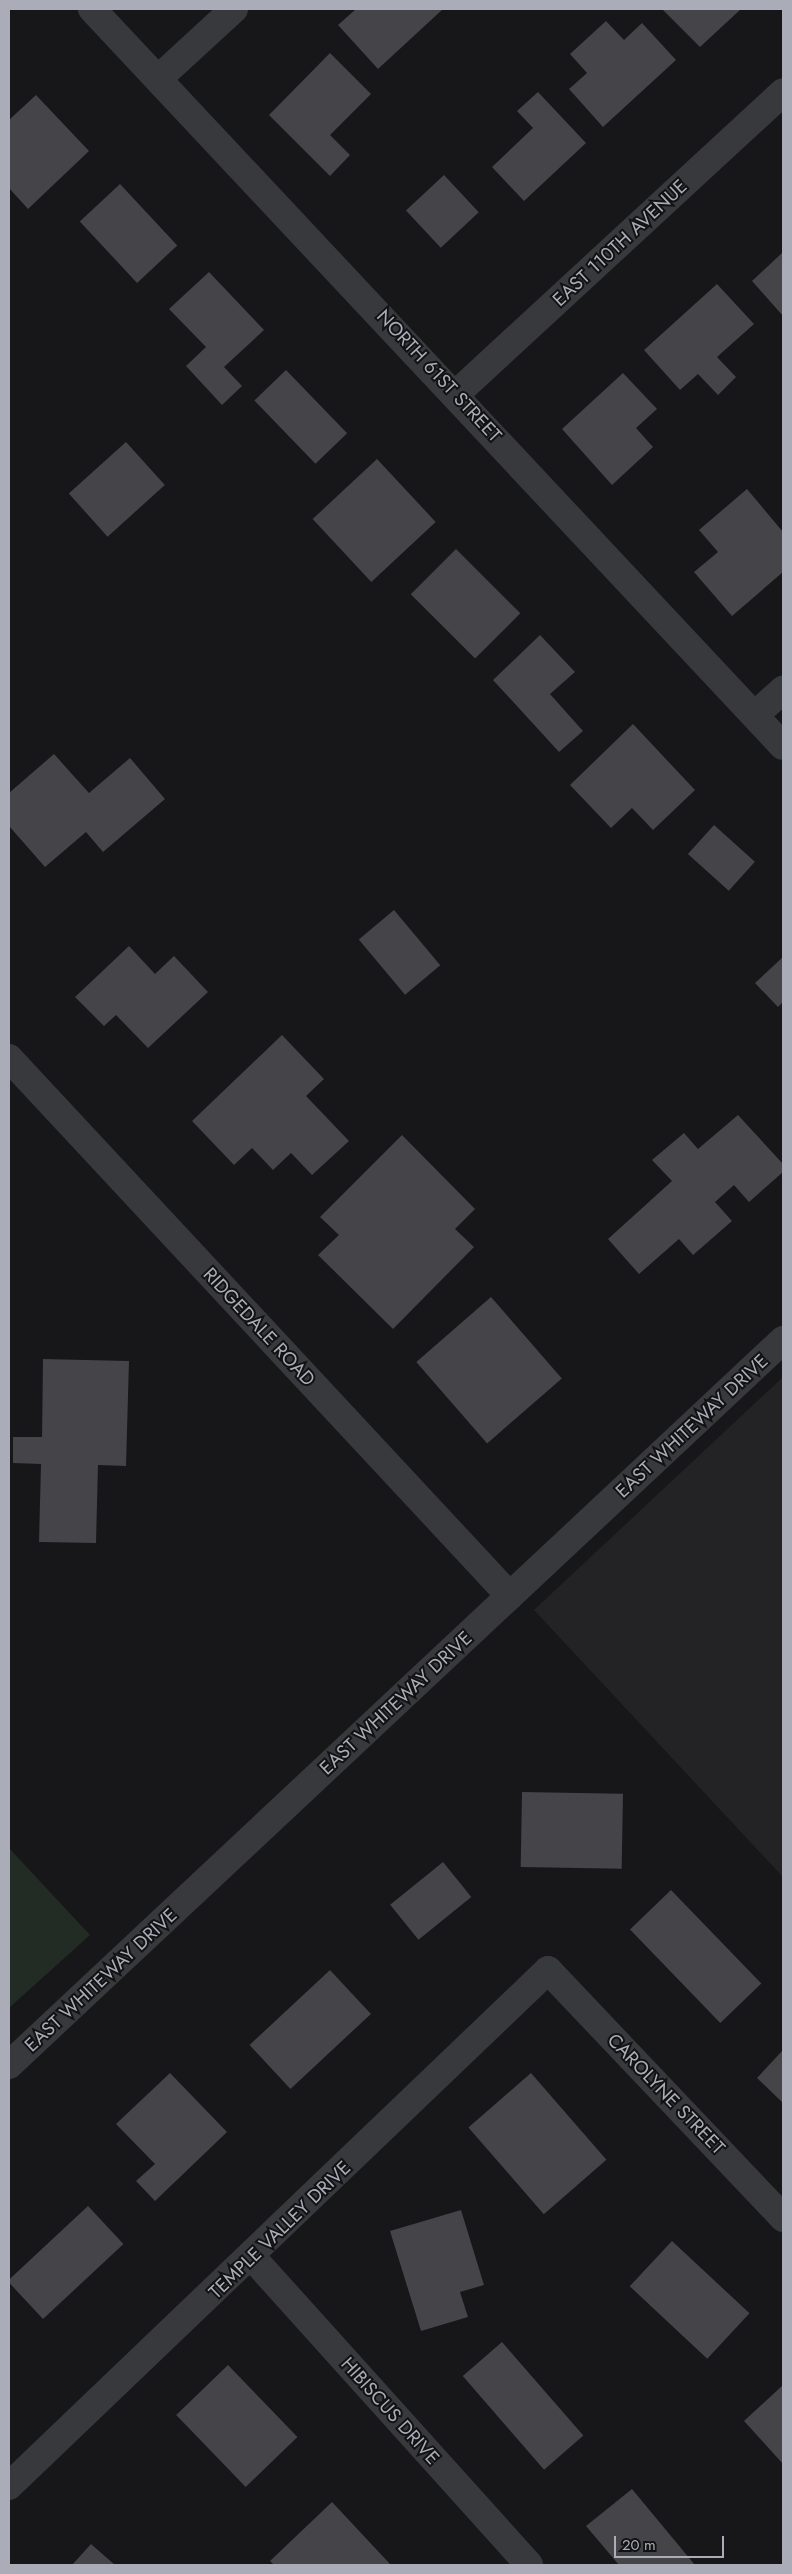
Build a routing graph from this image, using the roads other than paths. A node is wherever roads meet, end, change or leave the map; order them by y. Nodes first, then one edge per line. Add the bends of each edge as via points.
1 (92, 9) edge
2 (234, 9) edge
3 (159, 78) junction
4 (783, 92) edge
5 (456, 394) junction
6 (783, 690) edge
7 (756, 715) junction
8 (783, 746) edge
9 (9, 1058) edge
10 (783, 1340) edge
11 (510, 1596) junction
12 (548, 1970) joint
13 (9, 2066) edge
14 (783, 2218) edge
15 (252, 2257) junction
16 (9, 2486) edge
17 (529, 2565) edge

1 - 3 street, NORTH 61ST STREET
2 - 3 street
3 - 5 street, NORTH 61ST STREET
4 - 5 street, EAST 110TH AVENUE
5 - 7 street, NORTH 61ST STREET
6 - 7 street
7 - 8 street, NORTH 61ST STREET
9 - 11 street, RIDGEDALE ROAD
10 - 11 street, EAST WHITEWAY DRIVE
11 - 13 street, EAST WHITEWAY DRIVE
12 - 14 street, CAROLYNE STREET
12 - 15 street, TEMPLE VALLEY DRIVE
15 - 16 street, TEMPLE VALLEY DRIVE
15 - 17 street, HIBISCUS DRIVE

